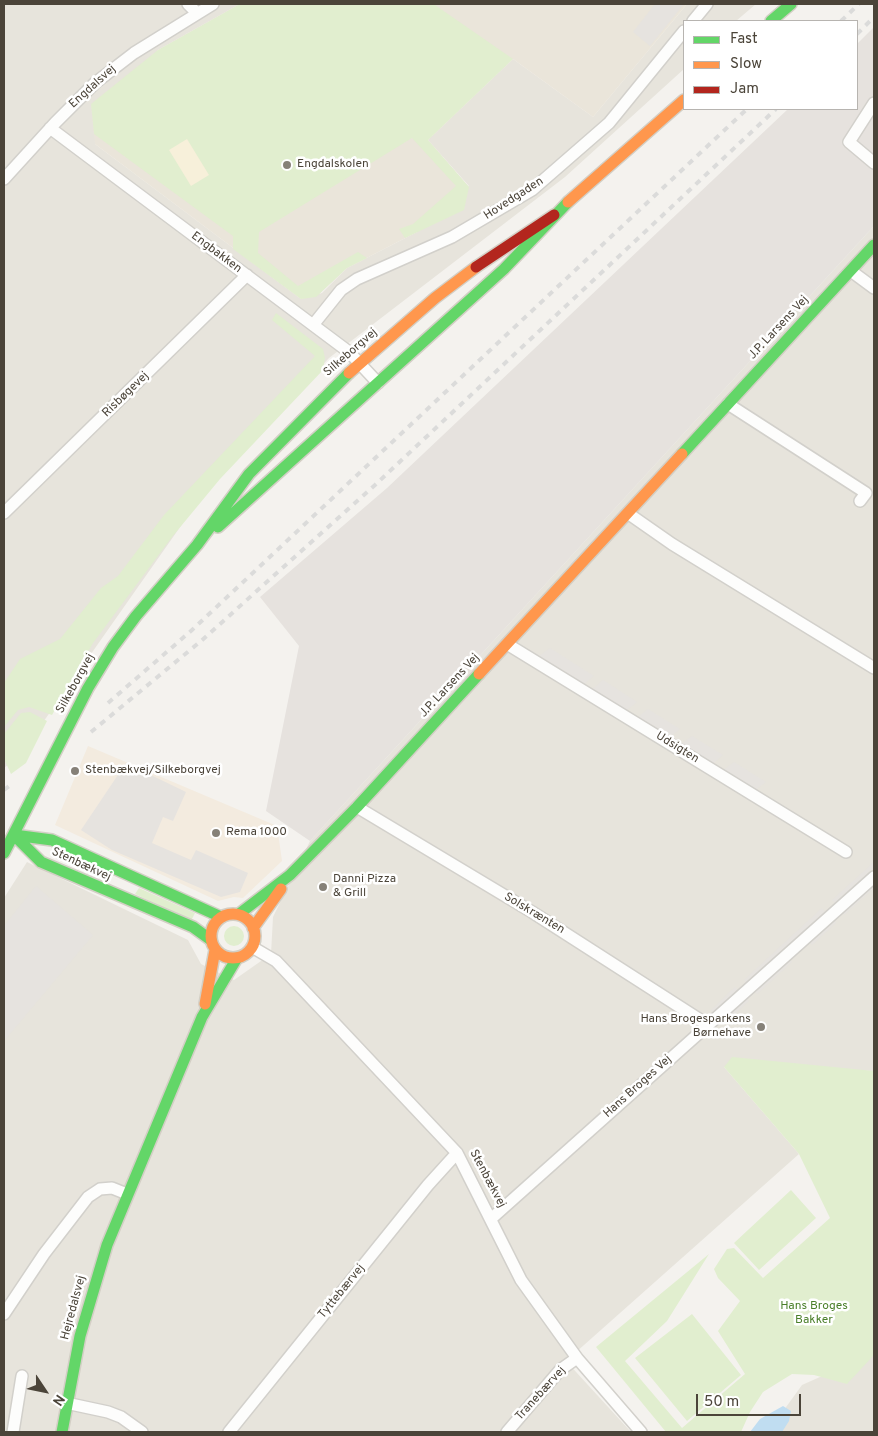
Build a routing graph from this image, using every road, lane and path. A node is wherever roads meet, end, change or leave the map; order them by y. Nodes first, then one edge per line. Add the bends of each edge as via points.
1 (188, 4) edge
2 (213, 4) edge
3 (707, 4) edge
4 (791, 4) edge
5 (197, 13) junction
6 (694, 20) edge
7 (772, 20) edge
8 (683, 33) edge
9 (683, 101) edge
10 (874, 103) edge
11 (50, 128) junction
12 (874, 163) edge
13 (4, 179) edge
14 (554, 215) junction
15 (874, 245) edge
16 (851, 271) junction
17 (247, 275) junction
18 (874, 288) edge
19 (313, 325) junction
20 (360, 364) junction
21 (378, 383) junction
22 (728, 404) junction
23 (860, 501) dead end
24 (4, 513) edge
25 (629, 514) junction
26 (197, 545) junction
27 (507, 644) junction
28 (874, 668) edge
29 (357, 807) junction
30 (14, 835) junction
31 (846, 852) dead end
32 (4, 853) edge
33 (290, 875) junction
34 (874, 876) edge
35 (239, 914) junction
36 (221, 917) junction
37 (253, 928) junction
38 (213, 945) junction
39 (252, 947) junction
40 (237, 958) junction
41 (202, 1017) junction
42 (708, 1025) junction
43 (457, 1153) junction
44 (127, 1194) junction
45 (492, 1218) junction
46 (4, 1314) edge
47 (578, 1358) junction
48 (22, 1376) dead end
49 (66, 1403) junction
50 (14, 1432) edge
51 (62, 1432) edge
52 (142, 1432) edge
53 (229, 1432) edge
54 (507, 1432) edge
55 (641, 1432) edge

1 - 5 street
2 - 5 street, Engdalsvej
3 - 6 street
4 - 7 street
5 - 11 street, Engdalsvej via 134,53 96,83
8 - 19 street, Hovedgaden via 609,123 532,190 452,238 357,279 341,290
9 - 14 street, Silkeborgvej
10 - 12 street via 849,142
11 - 13 street, Engdalsvej
11 - 17 street, Engbakken
14 - 20 street, Silkeborgvej via 435,298
14 - 21 street, Silkeborgvej via 504,268
15 - 16 street, J.P. Larsens Vej
16 - 18 street
16 - 22 street, J.P. Larsens Vej
17 - 19 street, Engbakken
17 - 24 street, Risbøgevej
19 - 20 street, Engbakken
20 - 21 street, Engbakken
20 - 26 street, Silkeborgvej via 295,423 255,467
21 - 26 street, Silkeborgvej
22 - 23 street via 866,493
22 - 25 street, J.P. Larsens Vej
25 - 27 street, J.P. Larsens Vej
25 - 28 street via 672,544
26 - 30 street, Silkeborgvej via 136,616 88,688
27 - 29 street, J.P. Larsens Vej
27 - 31 street, Udsigten
29 - 33 street, J.P. Larsens Vej
29 - 42 street, Solskrænten via 532,912
30 - 32 street, Silkeborgvej
30 - 36 street, Stenbækvej via 52,840
30 - 38 street, Stenbækvej via 41,862 193,928
33 - 35 street, J.P. Larsens Vej
33 - 37 street, J.P. Larsens Vej
34 - 42 street, Hans Broges Vej
35 - 36 street
35 - 37 street
36 - 38 street via 211,929
37 - 39 street
38 - 40 street via 225,957
38 - 41 street, Hejredalsvej
39 - 40 street
39 - 43 street, Stenbækvej via 276,961
40 - 41 street, Hejredalsvej
41 - 44 street, Hejredalsvej
42 - 45 street, Hans Broges Vej
43 - 45 street, Stenbækvej
43 - 53 street, Tyttebærvej
44 - 46 street via 112,1188 100,1189 88,1197 57,1235
44 - 49 street, Hejredalsvej via 91,1295
45 - 47 street, Stenbækvej via 501,1244 521,1280
47 - 54 street, Tranebærvej via 560,1370
47 - 55 street, Stenbækvej
48 - 50 street
49 - 51 street, Hejredalsvej
49 - 52 street via 108,1412

